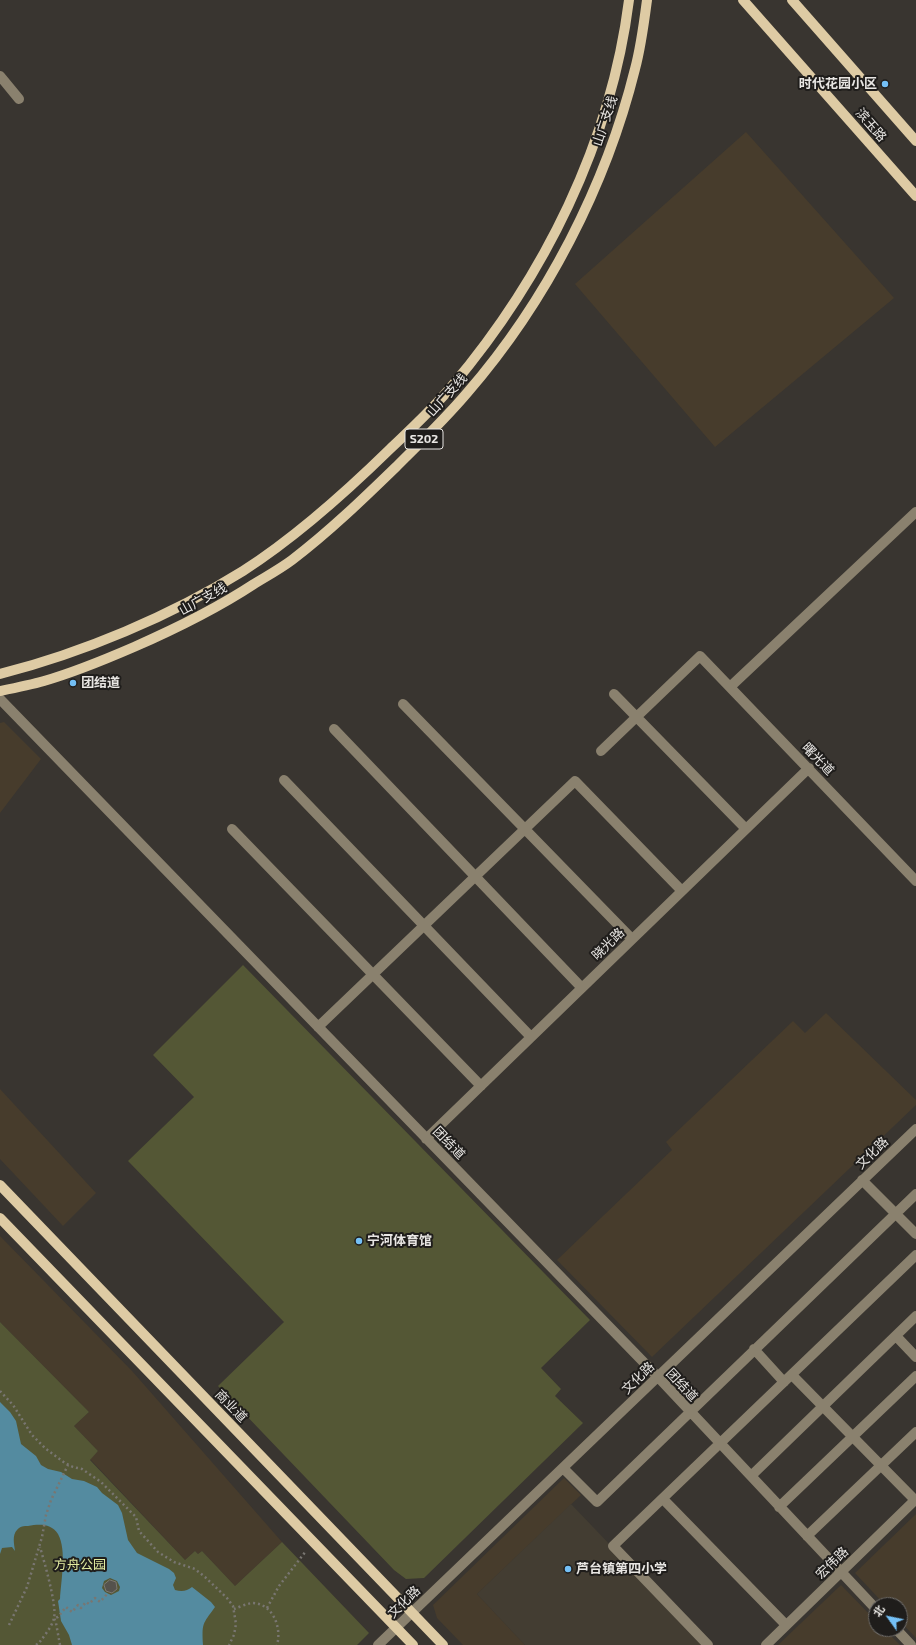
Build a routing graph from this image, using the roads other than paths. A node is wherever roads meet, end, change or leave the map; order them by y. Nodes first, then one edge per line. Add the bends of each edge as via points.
1 (629, 0) edge
2 (647, 0) edge
3 (743, 0) edge
4 (792, 0) edge
5 (0, 76) edge
6 (19, 99) dead end
7 (916, 141) edge
8 (916, 196) edge
9 (916, 512) edge
10 (0, 674) edge
11 (730, 687) junction
12 (0, 691) edge
13 (614, 694) dead end
14 (0, 699) edge
15 (403, 704) dead end
16 (637, 717) junction
17 (334, 728) dead end
18 (601, 751) dead end
19 (808, 768) junction
20 (284, 780) dead end
21 (232, 829) dead end
22 (525, 829) junction
23 (746, 829) junction
24 (475, 877) junction
25 (916, 881) edge
26 (682, 891) junction
27 (424, 926) junction
28 (632, 939) junction
29 (373, 975) junction
30 (582, 988) junction
31 (318, 1028) junction
32 (531, 1037) junction
33 (481, 1086) junction
34 (916, 1129) edge
35 (426, 1138) junction
36 (862, 1180) junction
37 (0, 1185) edge
38 (916, 1194) edge
39 (895, 1214) junction
40 (0, 1218) edge
41 (916, 1234) edge
42 (916, 1255) edge
43 (916, 1316) edge
44 (896, 1336) junction
45 (754, 1350) junction
46 (916, 1358) edge
47 (792, 1375) junction
48 (916, 1376) edge
49 (658, 1377) junction
50 (784, 1382) junction
51 (823, 1406) junction
52 (689, 1411) junction
53 (916, 1432) edge
54 (852, 1436) junction
55 (721, 1443) junction
56 (881, 1466) junction
57 (563, 1468) junction
58 (751, 1476) junction
59 (663, 1499) junction
60 (915, 1500) edge
61 (779, 1507) junction
62 (807, 1536) junction
63 (841, 1573) junction
64 (868, 1601) edge
65 (412, 1613) junction
66 (786, 1625) junction
67 (396, 1628) junction
68 (904, 1637) edge
69 (378, 1645) edge
70 (413, 1645) edge
71 (443, 1645) edge
72 (708, 1645) edge
73 (766, 1645) edge
74 (912, 1645) edge

1 - 10 main road, 山广支线 / S202 via 619,59 605,111 590,155 559,226 525,287 497,330 449,389 373,466 335,500 275,549 243,571 186,603 143,623 50,660
2 - 12 main road, 山广支线 / S202 via 636,67 613,142 597,184 571,238 539,295 504,346 468,393 431,433 342,518 291,560 244,591 195,618 98,663 45,681
3 - 8 main road, 滨玉路
4 - 7 main road, 滨玉路
5 - 6 street
9 - 11 street
11 - 16 street, 曙光道 via 700,656
11 - 19 street, 曙光道
13 - 16 street
14 - 31 street, 团结道
15 - 22 street
16 - 18 street
16 - 23 street
17 - 24 street
19 - 23 street, 晓光路
19 - 25 street, 曙光道
20 - 27 street
21 - 29 street
22 - 24 street
22 - 26 street via 575,781
22 - 28 street
23 - 26 street, 晓光路
24 - 27 street
24 - 30 street
26 - 28 street, 晓光路
27 - 29 street
27 - 32 street
28 - 30 street, 晓光路
29 - 31 street
29 - 33 street
30 - 32 street, 晓光路
31 - 35 street, 团结道
32 - 33 street, 晓光路
33 - 35 street, 晓光路
34 - 36 street, 文化路
35 - 49 street, 团结道
36 - 39 street
36 - 49 street, 文化路
37 - 65 main road, 商业道
38 - 39 street
39 - 41 street
39 - 45 street
40 - 67 main road
42 - 47 street
43 - 44 street
44 - 46 street
44 - 51 street
45 - 50 street
45 - 52 street
47 - 50 street
47 - 51 street
48 - 54 street
49 - 52 street, 团结道
49 - 57 street, 文化路
50 - 55 street
51 - 54 street
51 - 58 street
52 - 55 street, 团结道
52 - 57 street via 597,1502
53 - 56 street
54 - 56 street
54 - 61 street
55 - 58 street, 团结道
55 - 59 street
56 - 60 street
56 - 62 street
57 - 65 street, 文化路
58 - 61 street, 团结道
59 - 66 street
59 - 72 street via 613,1546
60 - 63 street, 宏伟路
61 - 62 street, 团结道
62 - 63 street, 团结道
63 - 64 street, 团结道
63 - 66 street, 宏伟路
65 - 67 street, 文化路
65 - 71 main road, 商业道
66 - 73 street, 宏伟路
67 - 69 street, 文化路
67 - 70 main road
68 - 74 street

